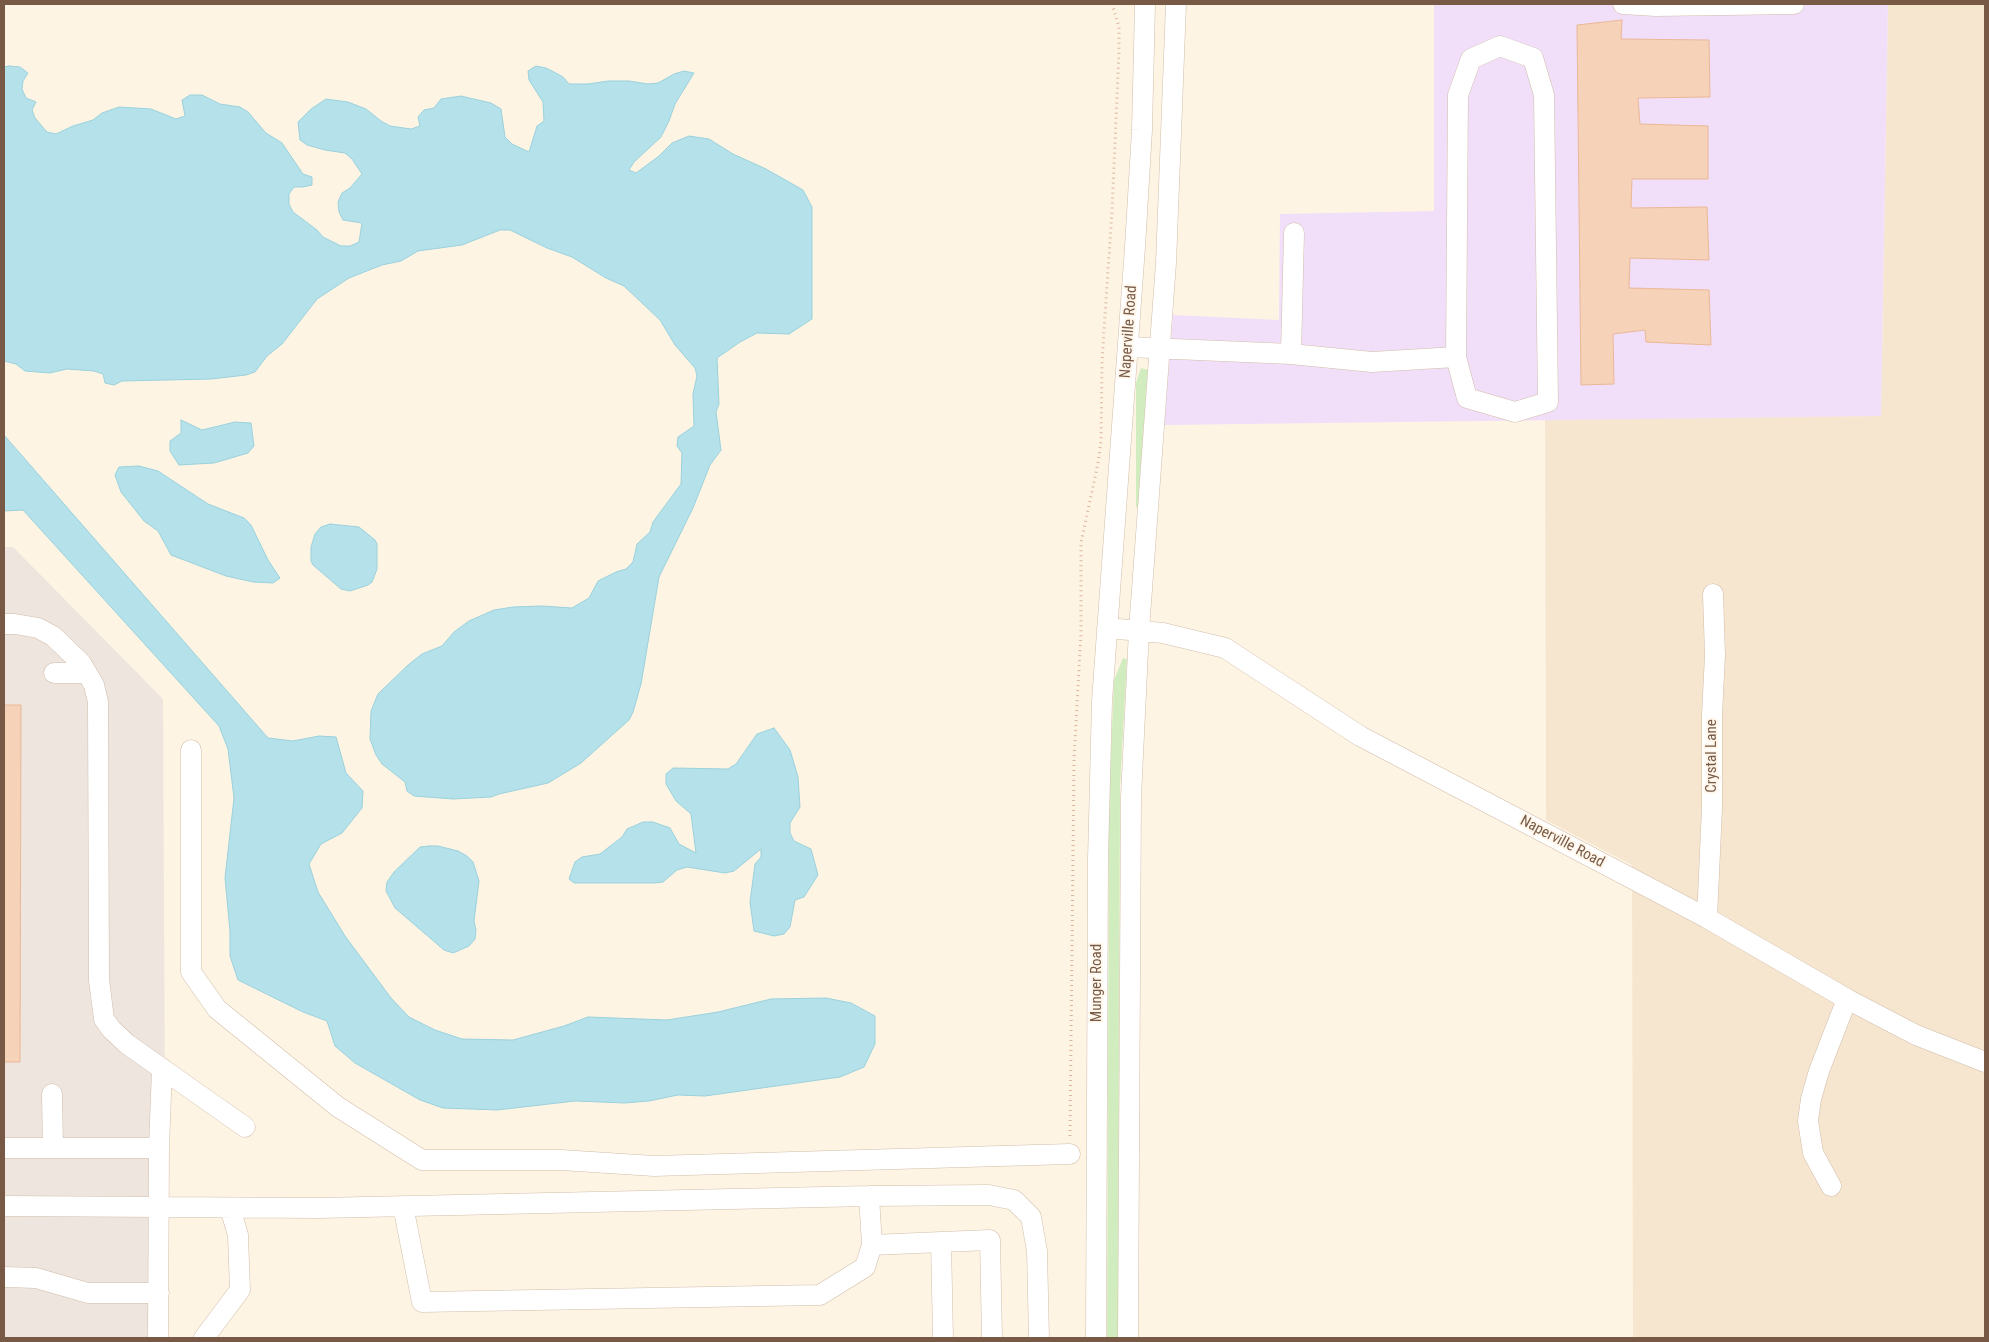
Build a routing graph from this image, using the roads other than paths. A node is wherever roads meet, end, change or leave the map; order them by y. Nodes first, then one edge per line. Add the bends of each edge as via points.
1 (1145, 4) edge
2 (1176, 4) edge
3 (1623, 4) edge
4 (1794, 4) edge
5 (1294, 233) dead end
6 (1128, 347) junction
7 (1160, 349) junction
8 (1291, 354) junction
9 (1456, 357) junction
10 (1713, 594) dead end
11 (4, 624) edge
12 (1107, 628) junction
13 (1139, 630) junction
14 (54, 673) dead end
15 (86, 673) junction
16 (191, 750) dead end
17 (1707, 918) junction
18 (1847, 999) junction
19 (1985, 1062) edge
20 (162, 1068) junction
21 (52, 1094) dead end
22 (245, 1127) dead end
23 (4, 1148) edge
24 (53, 1148) junction
25 (159, 1148) junction
26 (1070, 1154) road end
27 (1831, 1186) dead end
28 (869, 1196) junction
29 (4, 1206) edge
30 (403, 1206) junction
31 (159, 1207) junction
32 (230, 1208) junction
33 (941, 1242) junction
34 (872, 1244) junction
35 (4, 1277) edge
36 (159, 1293) junction
37 (158, 1338) edge
38 (204, 1338) edge
39 (944, 1338) edge
40 (992, 1338) edge
41 (1039, 1338) edge
42 (1096, 1338) edge
43 (1128, 1338) edge

1 - 6 street, Naperville Road via 1142,130
2 - 7 street
3 - 4 street
5 - 8 street
6 - 7 street
6 - 12 street, Naperville Road
7 - 8 street
7 - 13 street
8 - 9 street via 1372,362
9 - 9 street via 1458,95 1471,59 1500,46 1533,58 1544,95 1548,402 1515,412 1467,398
10 - 17 street, Crystal Lane via 1716,656
11 - 15 street via 38,628 53,636 81,663
12 - 13 street, Naperville Road
12 - 42 street, Munger Road via 1098,859
13 - 17 street, Naperville Road via 1226,648 1360,736
13 - 43 street via 1130,834
14 - 15 street
15 - 20 street via 94,685 98,702 99,980 104,1018 127,1044
16 - 26 street via 191,972 217,1009 338,1108 422,1160 561,1160 654,1166
17 - 18 street, Naperville Road
18 - 19 street, Naperville Road via 1916,1035
18 - 27 street via 1819,1071 1808,1121 1813,1153
20 - 22 street
20 - 25 street
21 - 24 street
23 - 24 street
24 - 25 street
25 - 31 street
28 - 30 street
28 - 34 street
28 - 41 street via 989,1195 1014,1200 1031,1217 1037,1251
29 - 31 street
30 - 32 street
30 - 34 street via 422,1302 820,1294 865,1267
31 - 32 street
31 - 36 street
32 - 38 street via 238,1235 240,1290
33 - 34 street
33 - 39 street
33 - 40 street via 990,1240
35 - 36 street via 36,1278 88,1293
36 - 37 street

